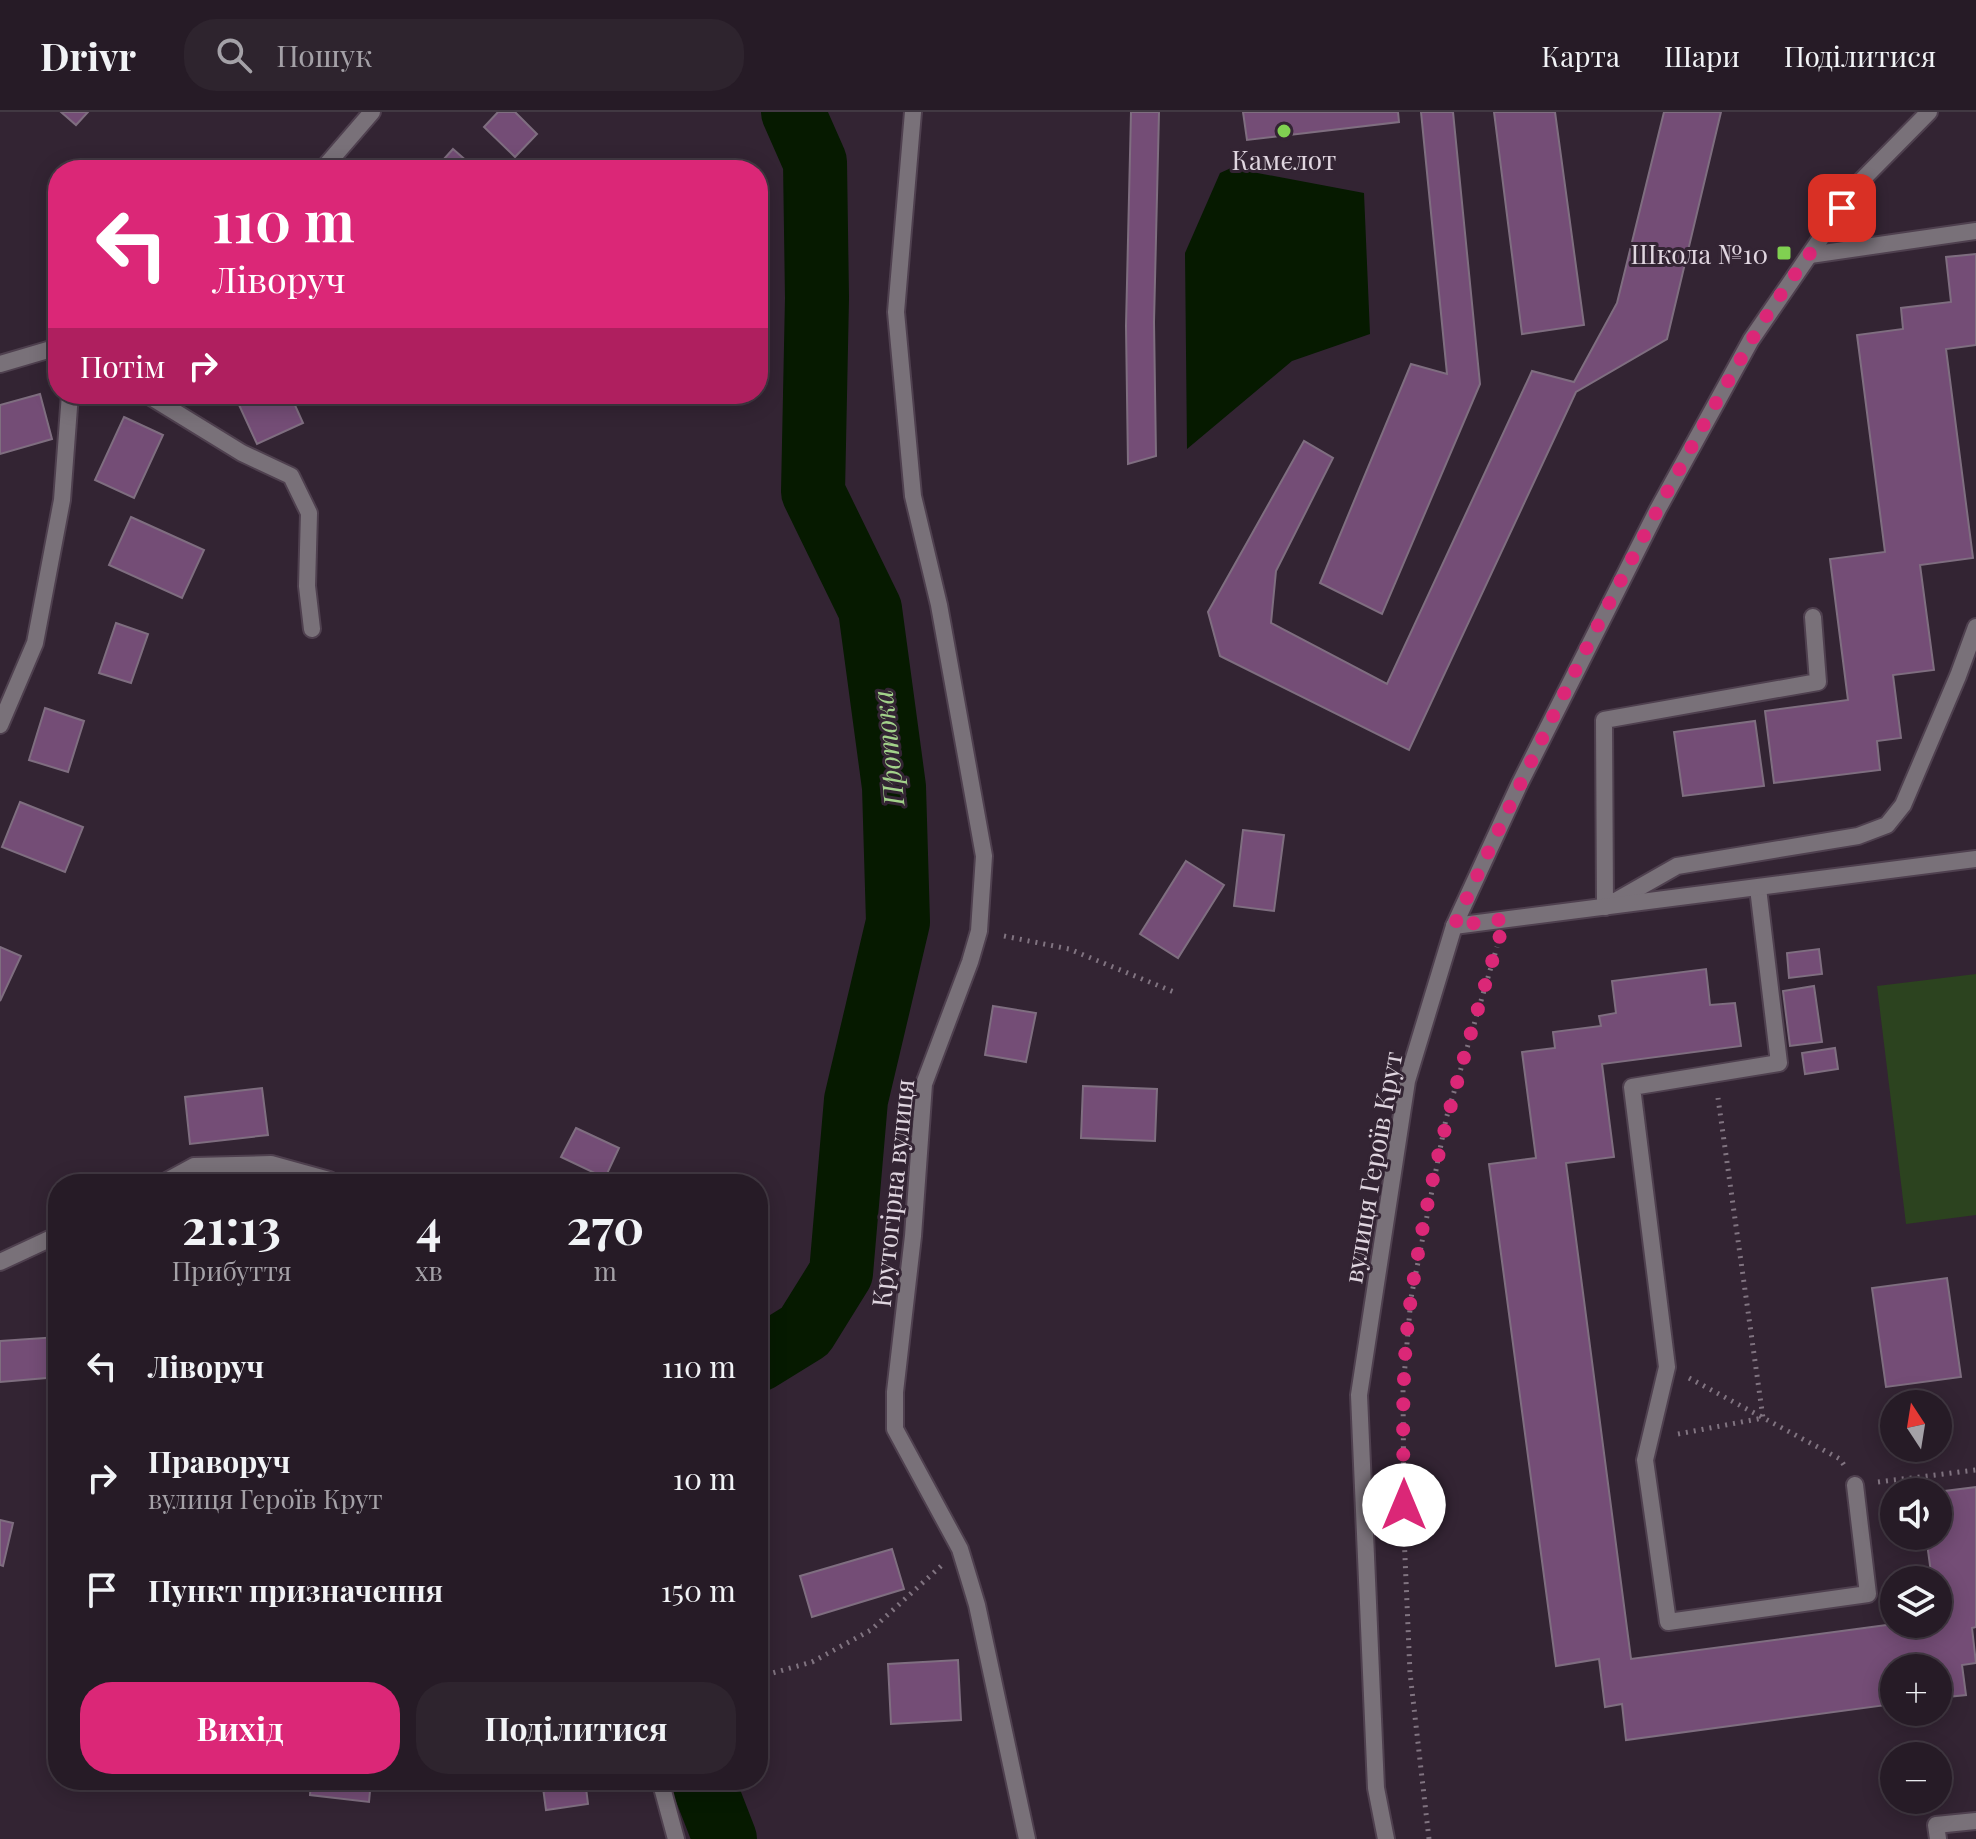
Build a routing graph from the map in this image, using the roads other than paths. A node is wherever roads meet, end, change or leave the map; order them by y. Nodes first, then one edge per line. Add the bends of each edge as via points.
1 (372, 112) edge
2 (913, 112) edge
3 (1929, 112) edge
4 (331, 160) edge
5 (1976, 231) edge
6 (1810, 255) junction
7 (48, 354) edge
8 (0, 364) edge
9 (69, 404) edge
10 (162, 404) edge
11 (1813, 617) dead end
12 (1976, 627) edge
13 (312, 629) dead end
14 (0, 725) edge
15 (1976, 859) edge
16 (1758, 888) junction
17 (1605, 907) junction
18 (1454, 926) junction
19 (179, 1174) edge
20 (307, 1174) edge
21 (48, 1240) edge
22 (0, 1262) edge
23 (1855, 1485) road end
24 (663, 1790) edge
25 (1976, 1821) edge
26 (676, 1839) edge
27 (1027, 1839) edge
28 (1386, 1839) edge
29 (1938, 1839) edge

1 - 4 street
2 - 27 street, Крутогірна вулиця via 896,312 913,496 939,605 984,856 979,931 924,1084 895,1429 960,1549
3 - 6 street, вулиця Героїв Крут via 1858,184
5 - 6 street
6 - 18 street, вулиця Героїв Крут via 1751,340 1658,509
7 - 8 street
9 - 14 street via 62,500 35,643
10 - 13 street via 291,476 309,513
11 - 17 street via 1818,682 1604,720
12 - 17 street via 1903,805 1887,825 1858,836 1677,866
15 - 16 street
16 - 17 street
16 - 23 street via 1779,1063 1632,1087 1667,1367 1645,1460 1668,1622 1868,1594
17 - 18 street
18 - 28 street, вулиця Героїв Крут via 1407,1081 1359,1395 1376,1788
19 - 20 street via 194,1166 271,1164
21 - 22 street
24 - 26 street
25 - 29 street via 1936,1825

